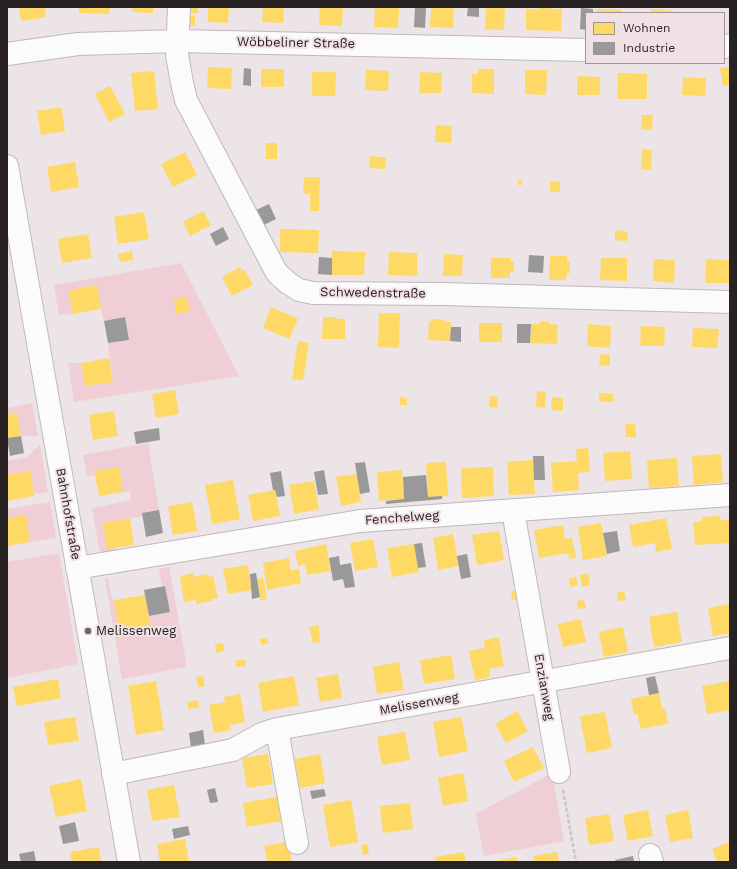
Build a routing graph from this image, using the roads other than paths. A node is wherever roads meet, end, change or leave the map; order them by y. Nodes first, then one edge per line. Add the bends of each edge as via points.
1 (179, 7) edge
2 (178, 41) junction
3 (585, 50) edge
4 (7, 54) edge
5 (7, 166) edge
6 (730, 302) edge
7 (730, 495) edge
8 (513, 511) junction
9 (77, 568) junction
10 (730, 648) edge
11 (543, 681) junction
12 (277, 729) junction
13 (559, 772) road end
14 (113, 774) junction
15 (297, 843) dead end
16 (129, 862) edge

1 - 2 street, Schwedenstraße
2 - 3 street, Wöbbeliner Straße
2 - 4 street, Wöbbeliner Straße via 78,44
2 - 6 street, Schwedenstraße via 177,55 186,100 271,262 288,283 299,290 313,293
5 - 9 street, Bahnhofstraße
7 - 8 street, Fenchelweg
8 - 9 street, Fenchelweg via 360,521
8 - 11 street, Enzianweg
9 - 14 street, Bahnhofstraße
10 - 11 street, Melissenweg
11 - 12 street, Melissenweg
11 - 13 street, Enzianweg
12 - 14 street, Melissenweg via 233,750
12 - 15 street
14 - 16 street, Bahnhofstraße

